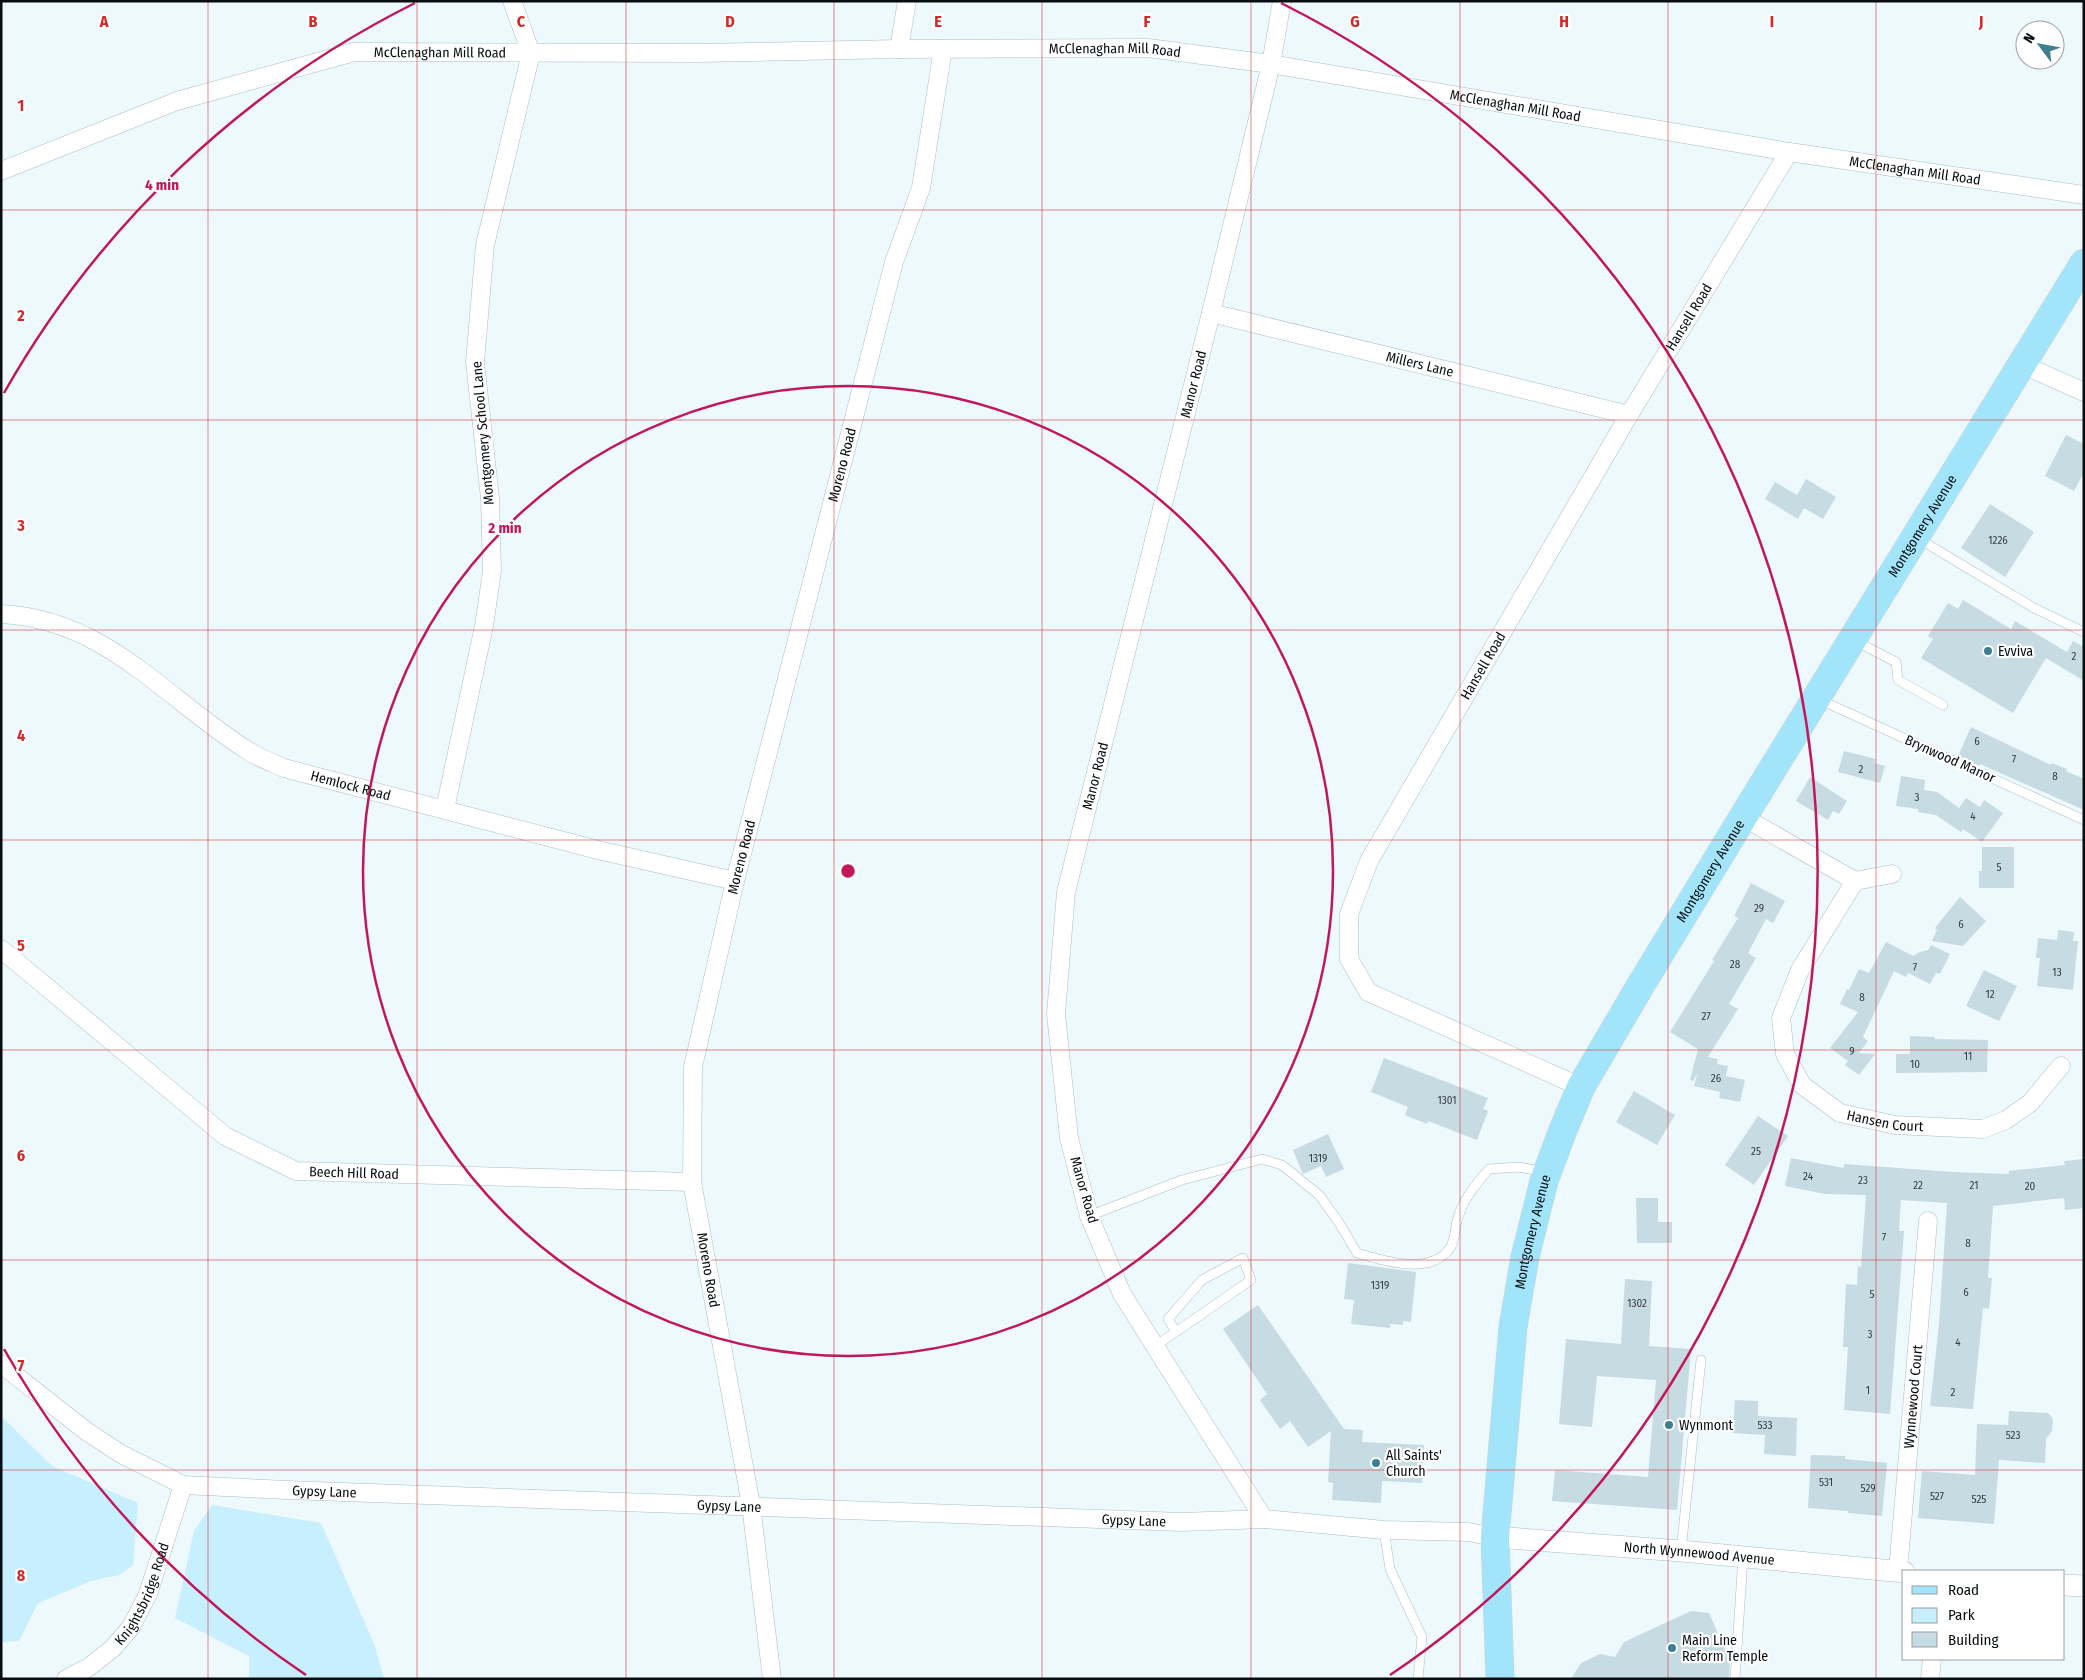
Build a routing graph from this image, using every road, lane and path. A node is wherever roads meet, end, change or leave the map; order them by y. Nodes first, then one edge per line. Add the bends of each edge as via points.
1 (512, 1) edge
2 (907, 1) edge
3 (1282, 1) edge
4 (899, 49) junction
5 (943, 49) junction
6 (531, 53) junction
7 (1271, 64) junction
8 (1790, 152) junction
9 (1, 171) edge
10 (2084, 195) edge
11 (2084, 263) edge
12 (1211, 313) junction
13 (2021, 364) junction
14 (2084, 392) edge
15 (1629, 415) junction
16 (1916, 537) junction
17 (1, 614) edge
18 (2084, 632) edge
19 (1852, 639) junction
20 (1815, 698) junction
21 (1943, 706) dead end
22 (445, 809) junction
23 (1743, 816) junction
24 (2084, 820) edge
25 (1892, 874) dead end
26 (735, 880) junction
27 (1855, 881) junction
28 (1, 949) edge
29 (2061, 1066) dead end
30 (1581, 1087) junction
31 (1547, 1172) junction
32 (692, 1182) junction
33 (1089, 1216) junction
34 (1928, 1220) dead end
35 (1176, 1332) junction
36 (1154, 1347) junction
37 (1701, 1360) dead end
38 (1, 1364) edge
39 (183, 1484) junction
40 (750, 1505) junction
41 (1264, 1519) junction
42 (1384, 1530) junction
43 (1495, 1537) junction
44 (1681, 1551) junction
45 (1743, 1557) junction
46 (1901, 1572) edge
47 (2065, 1585) edge
48 (2084, 1586) edge
49 (1932, 1660) edge
50 (66, 1679) edge
51 (772, 1679) edge
52 (1418, 1679) edge
53 (1500, 1679) edge
54 (1736, 1679) edge
55 (1930, 1679) edge

1 - 6 street
2 - 4 street
3 - 7 street, Manor Road
4 - 5 street, McClenaghan Mill Road
4 - 6 street, McClenaghan Mill Road
5 - 7 street, McClenaghan Mill Road via 1148,48
5 - 26 street, Moreno Road via 921,188 894,262
6 - 9 street, McClenaghan Mill Road via 354,52 177,101
6 - 22 street, Montgomery School Lane via 485,245 475,362 490,498 492,572 484,626
7 - 8 street, McClenaghan Mill Road
7 - 12 street, Manor Road
8 - 10 street, McClenaghan Mill Road
8 - 15 street, Hansell Road
11 - 13 main road, Montgomery Avenue
12 - 15 street, Millers Lane
12 - 33 street, Manor Road via 1066,892 1056,1014 1070,1138
13 - 14 street
13 - 16 main road, Montgomery Avenue
15 - 30 street, Hansell Road via 1369,861 1349,914 1349,959 1368,992
16 - 18 lane via 2034,608
16 - 19 main road, Montgomery Avenue
17 - 22 street, Hemlock Road via 38,618 84,634 111,648 250,752 284,768
19 - 20 main road, Montgomery Avenue
19 - 21 lane via 1896,662 1898,680
20 - 23 main road, Montgomery Avenue
20 - 24 lane, Brynwood Manor
22 - 26 street, Hemlock Road via 602,851
23 - 27 street
23 - 30 main road, Montgomery Avenue
25 - 27 street
26 - 32 street, Moreno Road via 692,1067
27 - 29 street, Hansen Court via 1800,970 1781,1018 1785,1054 1802,1085 1840,1112 1895,1125 1982,1129 2006,1120 2030,1102
28 - 32 street, Beech Hill Road via 225,1136 296,1171
30 - 31 main road, Montgomery Avenue
31 - 33 lane via 1520,1167 1489,1169 1472,1188 1457,1220 1451,1247 1434,1262 1397,1264 1357,1253 1319,1195 1282,1165 1262,1159 1182,1180
31 - 43 main road, Montgomery Avenue via 1525,1257 1513,1327
32 - 40 street, Moreno Road
33 - 36 street, Manor Road via 1122,1294
34 - 46 street, Wynnewood Court
35 - 35 lane via 1251,1280 1243,1258 1202,1280 1168,1319
35 - 36 lane
36 - 41 street, Manor Road
37 - 44 lane
38 - 39 street, Gypsy Lane via 86,1431 121,1454
39 - 40 street, Gypsy Lane
39 - 50 street, Knightsbridge Road via 148,1594 131,1628 89,1667
40 - 41 street, Gypsy Lane via 1182,1522
40 - 51 street, Moreno Road
41 - 42 street, Gypsy Lane
42 - 43 street, Gypsy Lane via 1468,1532
42 - 52 lane via 1390,1569 1422,1637
43 - 44 street, North Wynnewood Avenue
43 - 53 main road, Montgomery Avenue
44 - 45 street, North Wynnewood Avenue
45 - 46 street, North Wynnewood Avenue
45 - 54 lane
47 - 48 street
49 - 55 street

